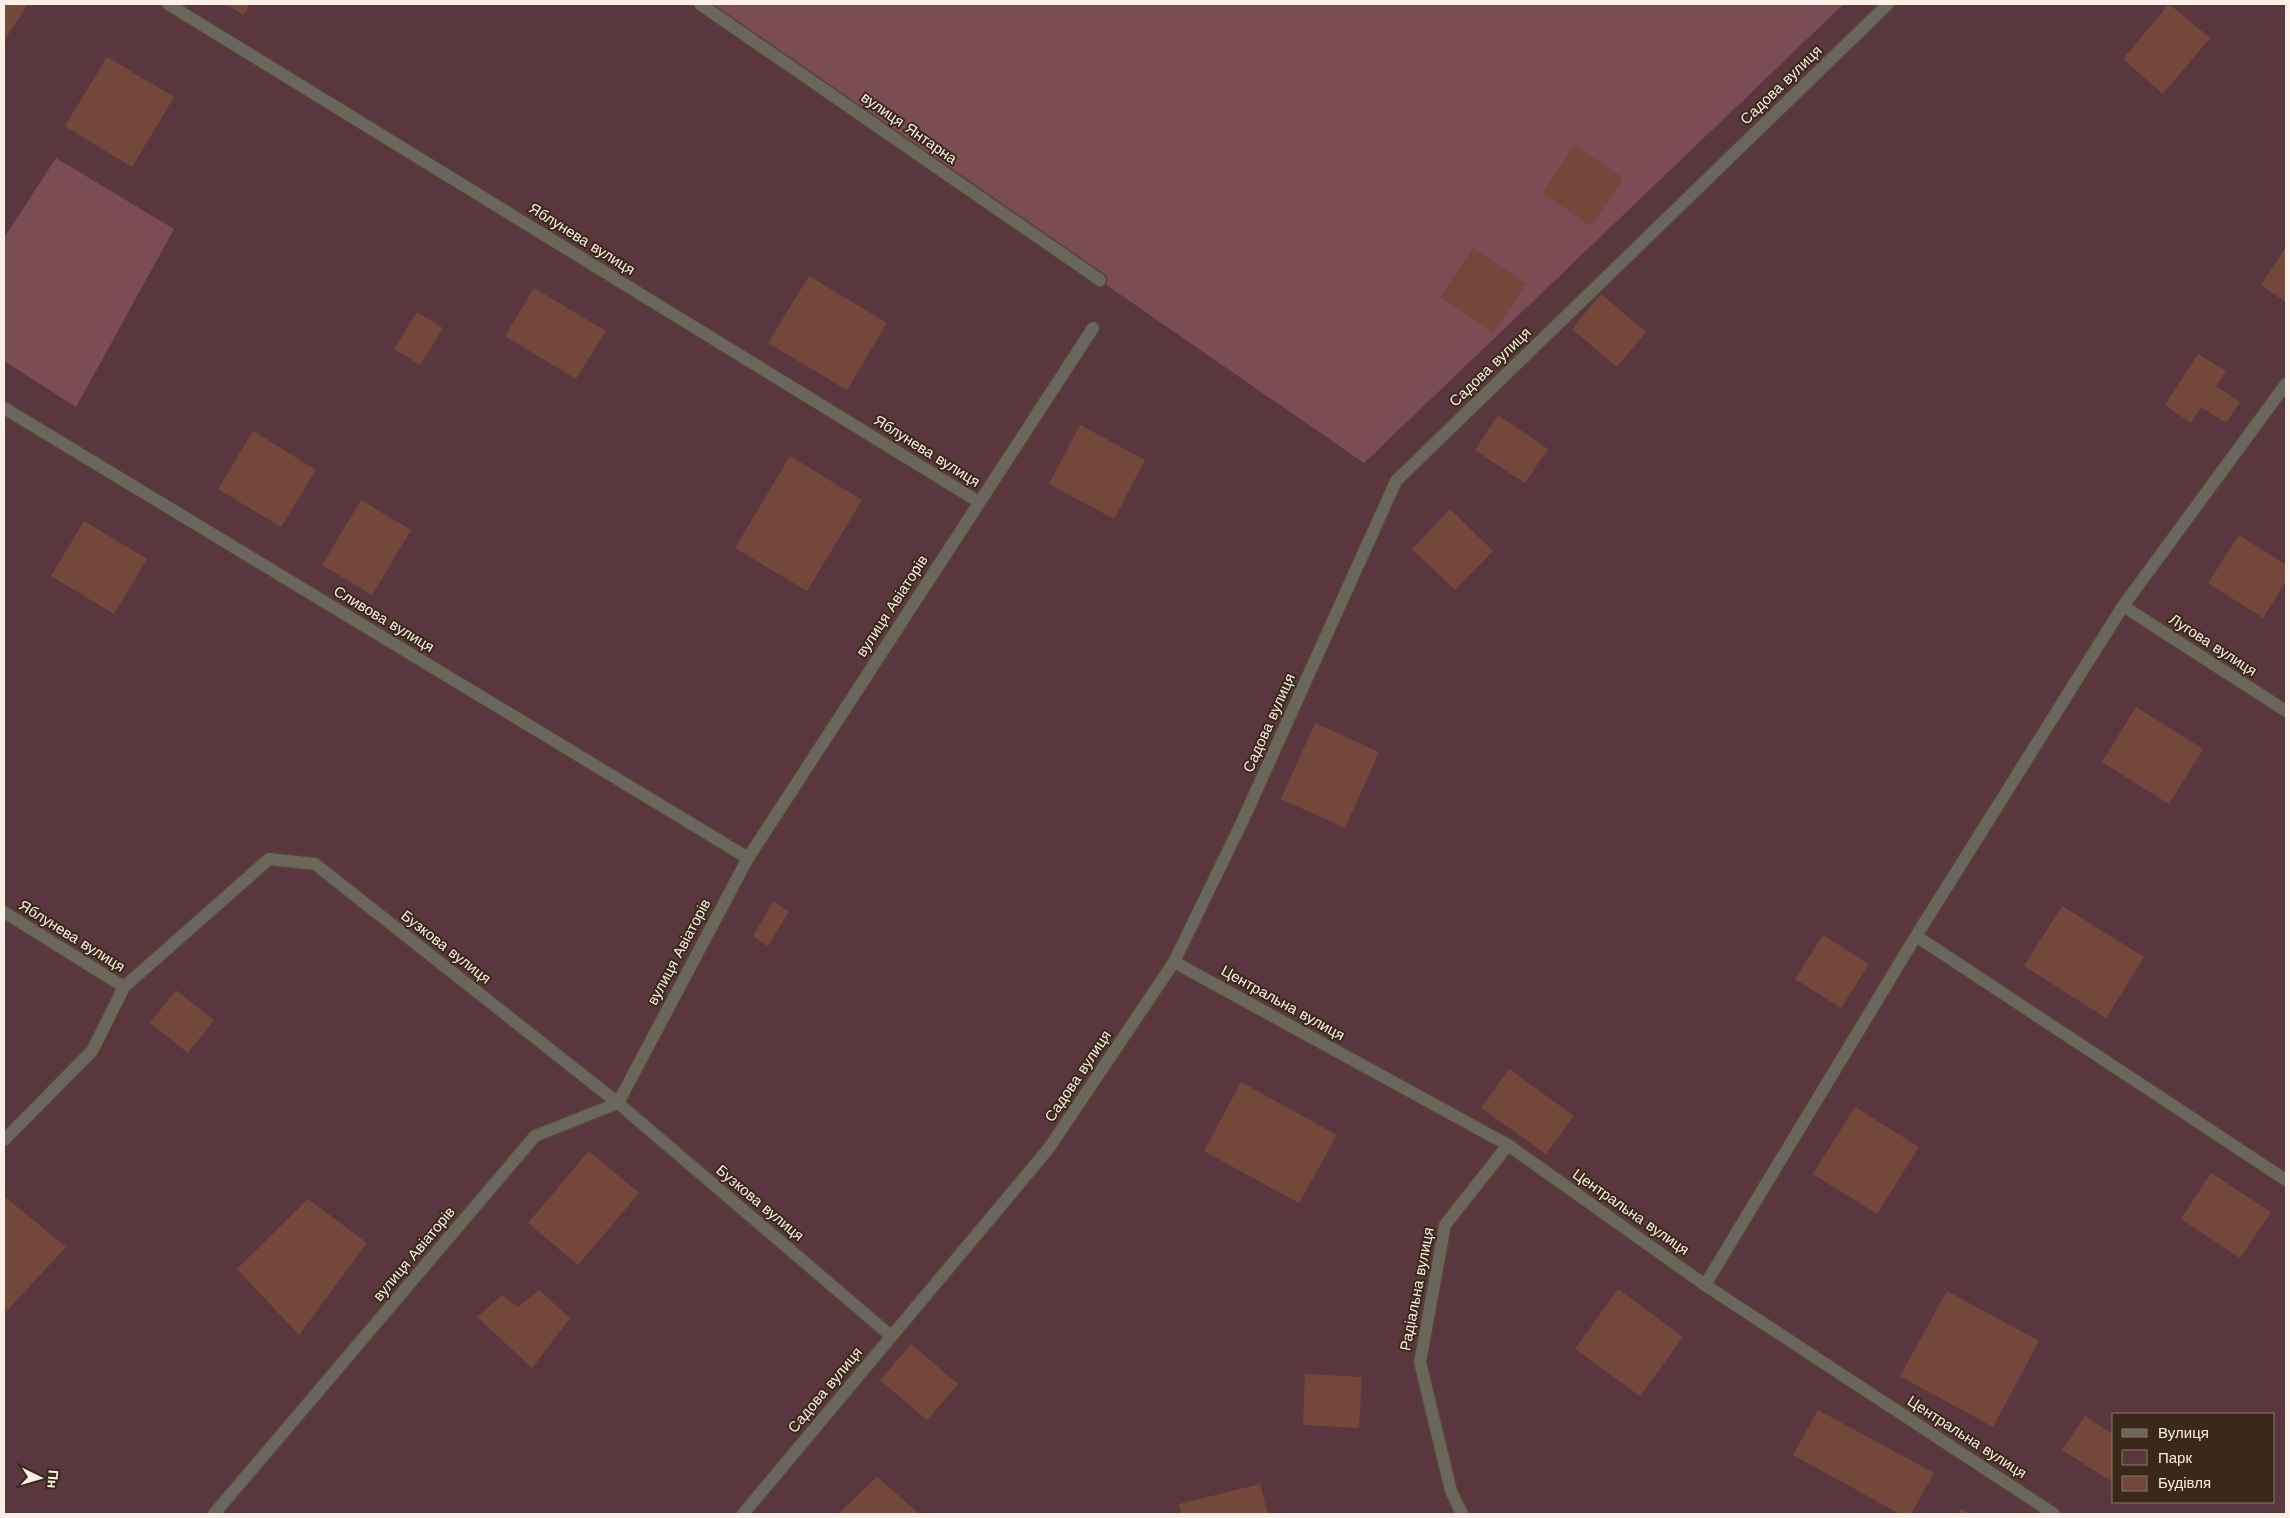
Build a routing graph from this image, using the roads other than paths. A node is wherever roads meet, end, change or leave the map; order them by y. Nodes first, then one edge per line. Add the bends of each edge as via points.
1 (168, 4) edge
2 (700, 4) edge
3 (1888, 4) edge
4 (1100, 280) dead end
5 (1093, 328) dead end
6 (2286, 384) edge
7 (4, 408) edge
8 (979, 502) junction
9 (2123, 606) junction
10 (2286, 710) edge
11 (748, 858) junction
12 (4, 912) edge
13 (1916, 936) junction
14 (1174, 962) junction
15 (124, 987) junction
16 (618, 1103) junction
17 (4, 1140) edge
18 (1508, 1145) junction
19 (2286, 1180) edge
20 (1705, 1284) junction
21 (891, 1336) junction
22 (214, 1514) edge
23 (743, 1514) edge
24 (1462, 1514) edge
25 (2054, 1514) edge

1 - 8 street, Яблунева вулиця
2 - 4 street, вулиця Янтарна
3 - 14 street, Садова вулиця via 1396,481 1243,820
5 - 8 street, вулиця Авіаторів
6 - 9 street
7 - 11 street, Сливова вулиця
8 - 11 street, вулиця Авіаторів
9 - 10 street, Лугова вулиця
9 - 13 street
11 - 16 street, вулиця Авіаторів
12 - 15 street, Яблунева вулиця
13 - 19 street
13 - 20 street
14 - 18 street, Центральна вулиця
14 - 21 street, Садова вулиця via 1049,1148
15 - 16 street, Бузкова вулиця via 269,859 315,864
15 - 17 street, Бузкова вулиця via 92,1051
16 - 21 street, Бузкова вулиця
16 - 22 street, вулиця Авіаторів via 535,1136
18 - 20 street, Центральна вулиця
18 - 24 street, Радіальна вулиця via 1445,1225 1420,1362 1451,1491
20 - 25 street, Центральна вулиця
21 - 23 street, Садова вулиця

